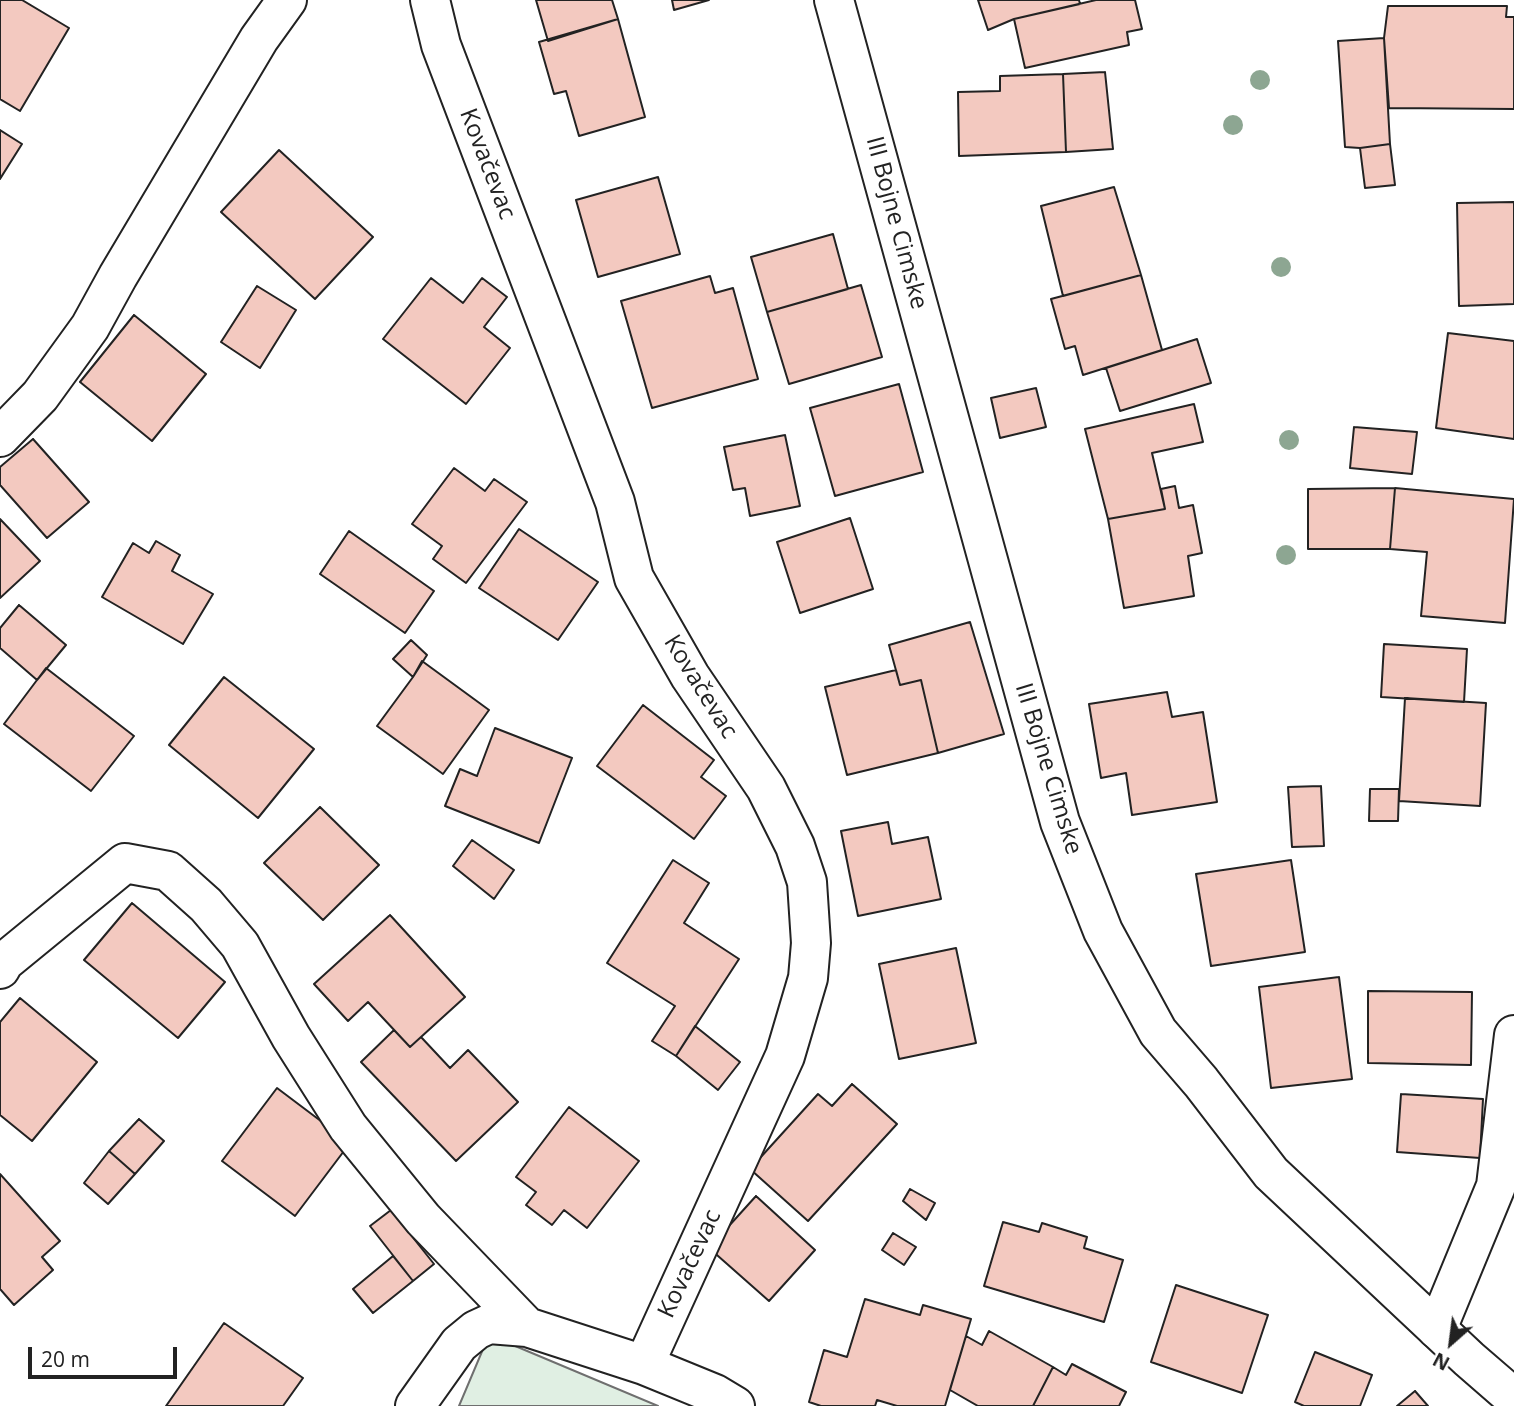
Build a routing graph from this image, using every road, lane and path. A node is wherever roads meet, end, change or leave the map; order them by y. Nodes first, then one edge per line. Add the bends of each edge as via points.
1 (287, 0) edge
2 (430, 0) edge
3 (834, 0) edge
4 (0, 437) edge
5 (0, 969) edge
6 (1514, 1035) edge
7 (527, 1327) junction
8 (1437, 1329) junction
9 (644, 1366) junction
10 (1514, 1399) edge
11 (415, 1406) edge
12 (735, 1406) edge
13 (1507, 1406) edge

1 - 4 street via 252,51 90,327 40,396
2 - 9 street, Kovačevac via 442,45 615,502 634,578 690,676 766,788 807,882 808,978 785,1056
3 - 8 street, III Bojne Cimske via 1060,822 1103,931 1158,1032 1271,1173
5 - 7 street via 4,961 125,863 168,871 206,905 240,945 348,1127 424,1219
6 - 8 street via 1496,1186
7 - 9 street
7 - 11 street via 489,1324 476,1330 459,1344
8 - 10 street, III Bojne Cimske
9 - 12 street
10 - 13 street

